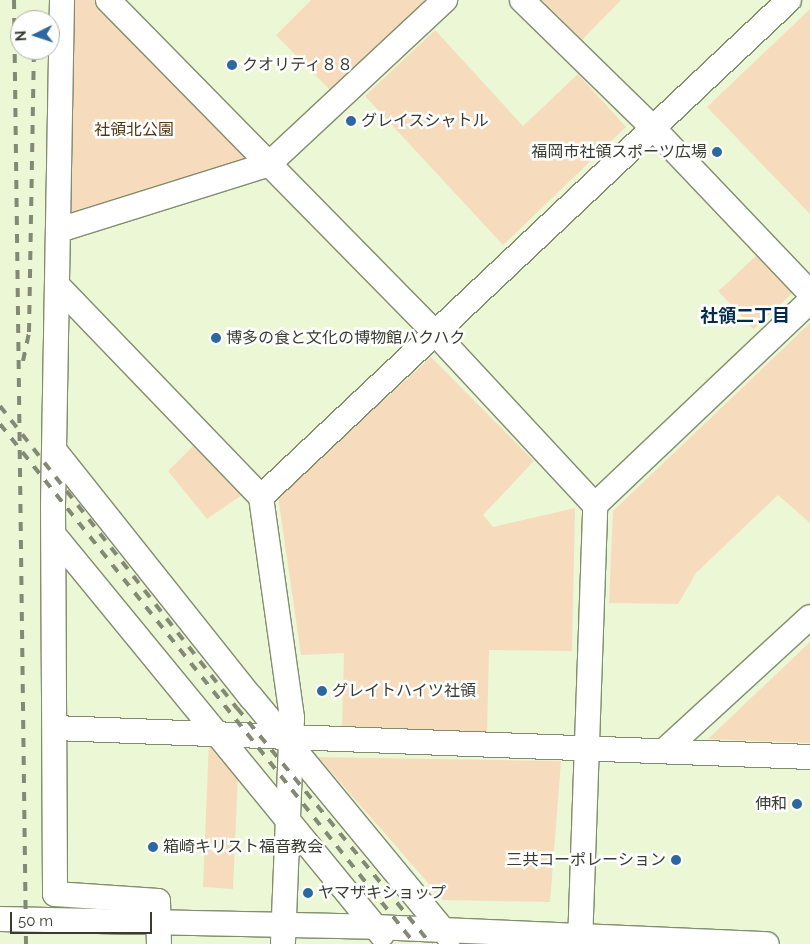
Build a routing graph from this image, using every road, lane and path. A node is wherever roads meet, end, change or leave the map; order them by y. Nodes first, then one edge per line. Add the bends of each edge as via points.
1 (62, 0) edge
2 (108, 0) edge
3 (445, 0) edge
4 (522, 0) edge
5 (790, 0) edge
6 (654, 130) junction
7 (268, 164) junction
8 (60, 230) junction
9 (59, 287) junction
10 (810, 293) edge
11 (810, 302) edge
12 (434, 332) junction
13 (55, 451) junction
14 (262, 497) junction
15 (595, 505) junction
16 (54, 535) junction
17 (810, 617) edge
18 (55, 728) junction
19 (217, 733) junction
20 (290, 741) junction
21 (584, 749) junction
22 (666, 750) junction
23 (810, 757) edge
24 (290, 825) junction
25 (0, 919) edge
26 (159, 934) edge
27 (283, 936) edge
28 (383, 936) edge
29 (450, 937) edge
30 (580, 939) edge
31 (767, 944) edge

1 - 8 street
2 - 7 street
3 - 7 street
4 - 6 street
5 - 6 street
6 - 10 street
6 - 12 street
7 - 8 street
7 - 12 street
8 - 9 street
9 - 13 street
9 - 14 street
11 - 15 street
12 - 14 street
12 - 15 street
13 - 16 street
13 - 20 street
14 - 20 street via 292,718
15 - 21 street
16 - 18 street
16 - 19 street
17 - 22 street
18 - 19 street
18 - 26 street via 55,894 158,901
19 - 20 street
19 - 24 street
20 - 21 street
20 - 24 street
20 - 29 street
21 - 22 street
21 - 30 street
22 - 23 street
24 - 27 street
24 - 28 street
25 - 26 street
26 - 27 street
27 - 28 street
28 - 29 street
29 - 30 street
30 - 31 street

